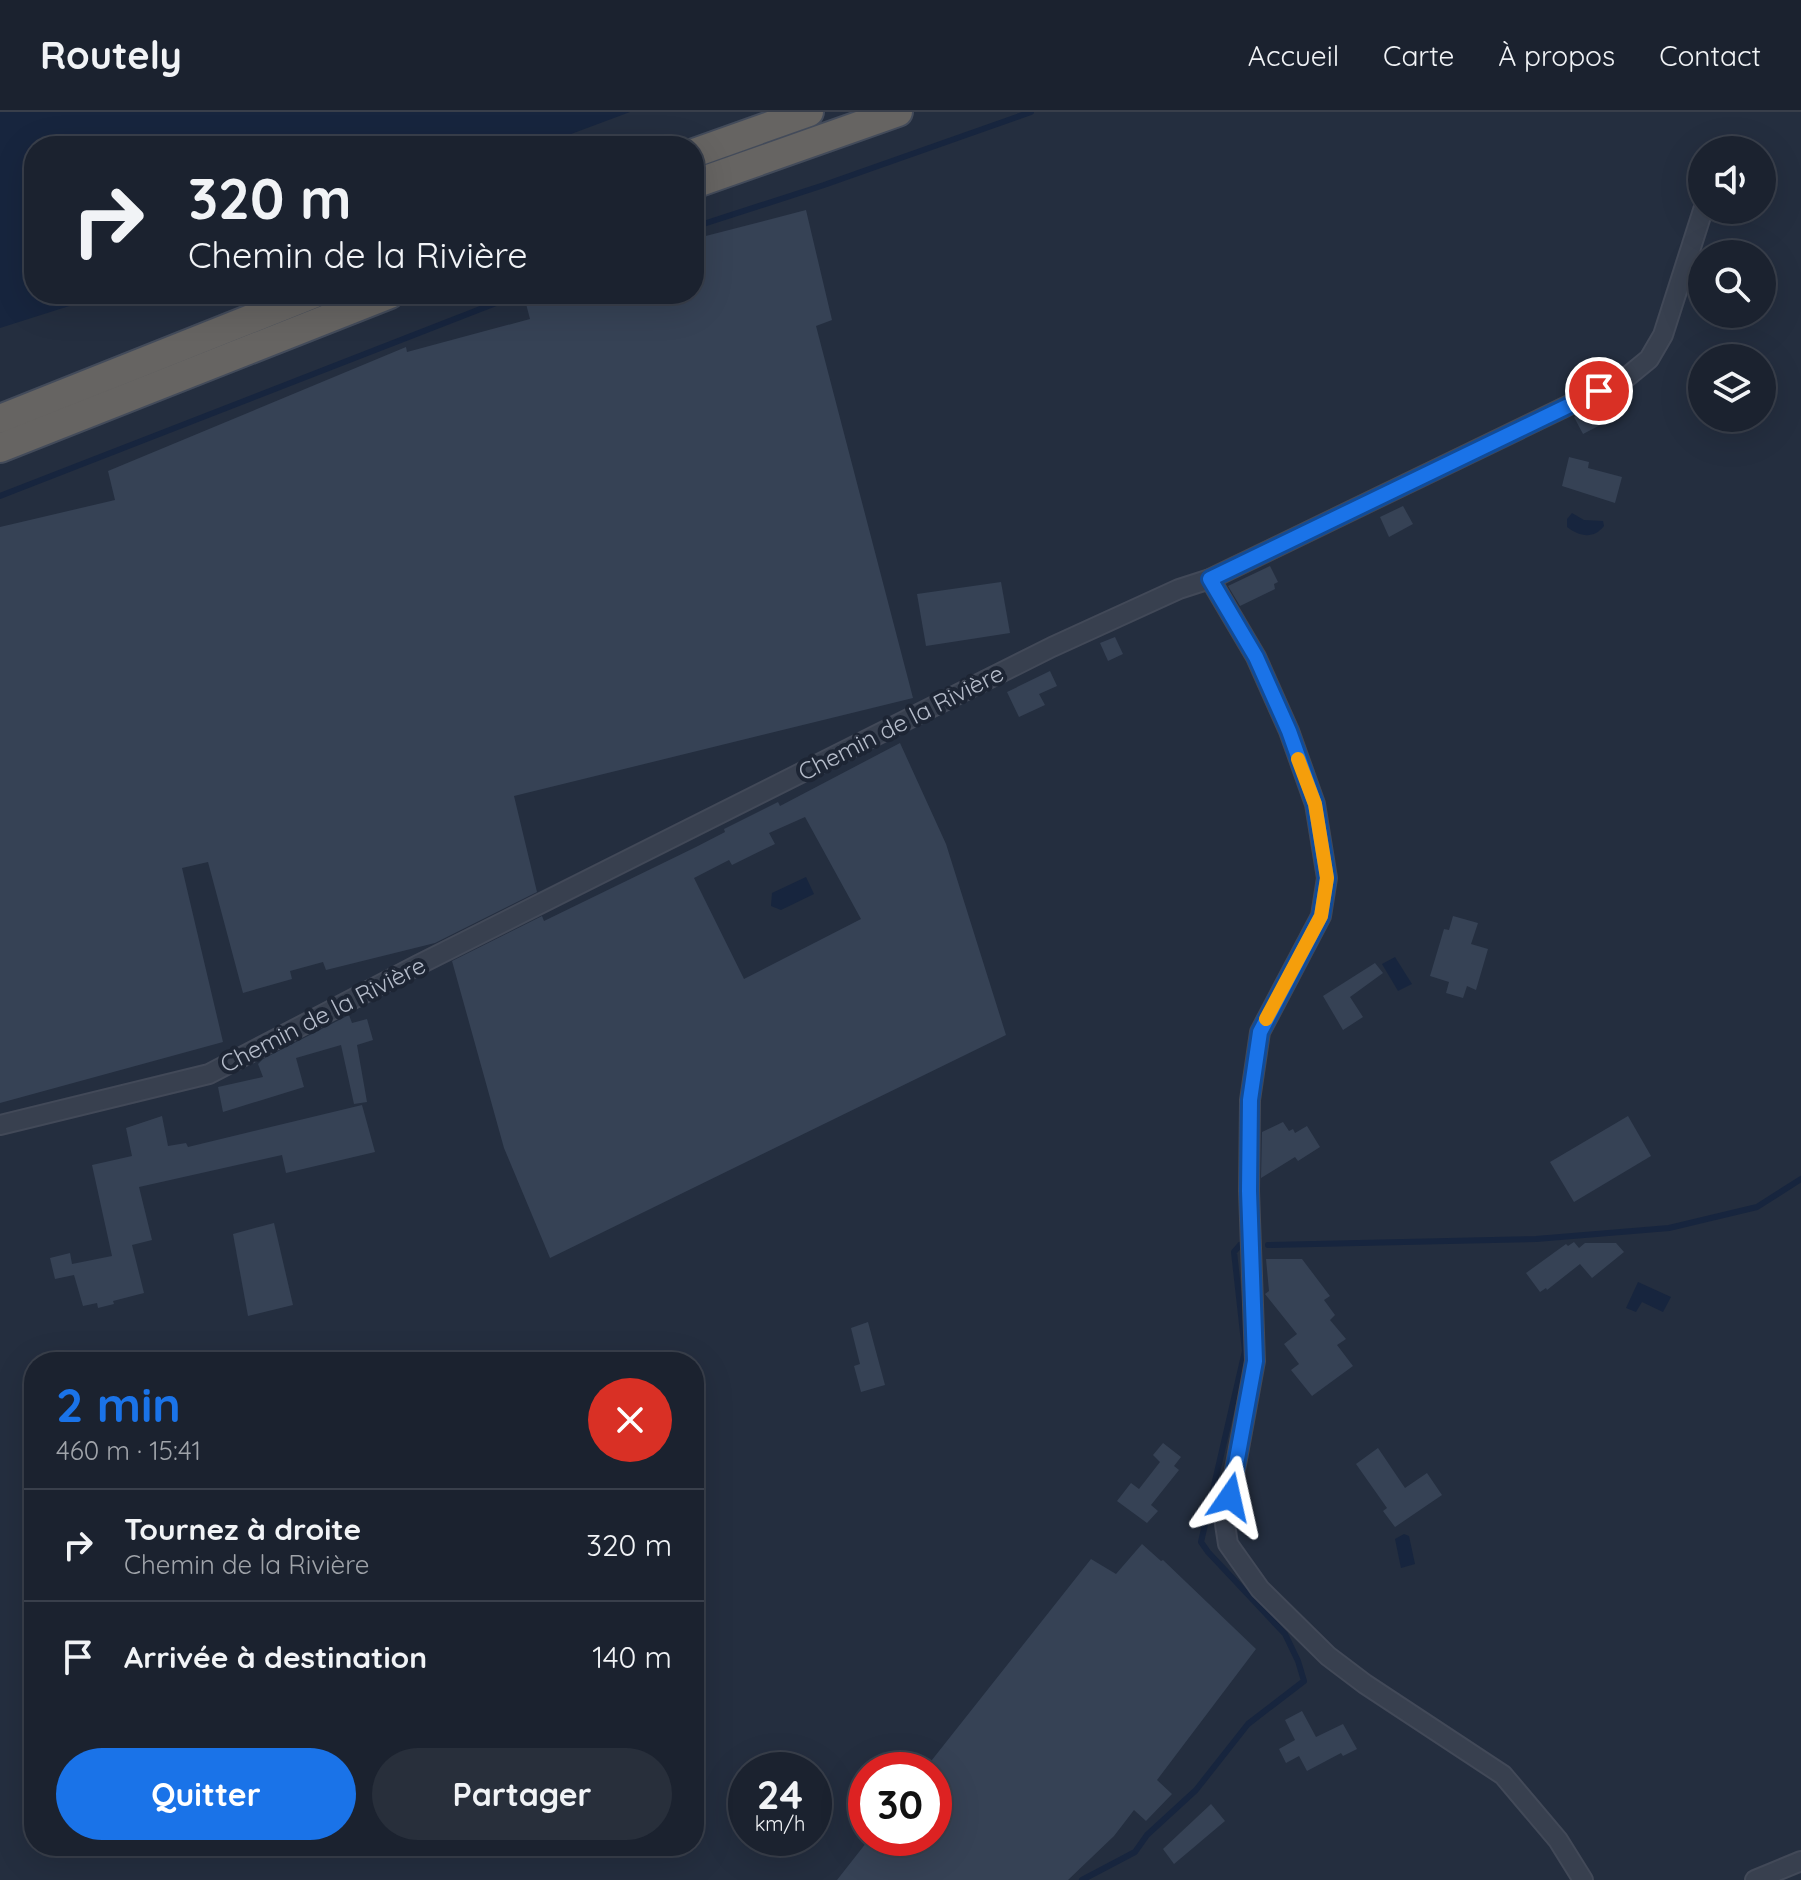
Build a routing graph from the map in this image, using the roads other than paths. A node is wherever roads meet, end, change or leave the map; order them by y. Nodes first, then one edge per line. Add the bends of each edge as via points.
1 (809, 112) edge
2 (898, 112) edge
3 (704, 149) edge
4 (704, 180) edge
5 (1699, 224) edge
6 (288, 304) edge
7 (365, 304) edge
8 (0, 419) edge
9 (0, 448) edge
10 (1210, 579) junction
11 (0, 1125) edge
12 (1801, 1861) edge
13 (1583, 1880) edge
14 (1755, 1880) edge

1 - 3 highway
2 - 4 highway
5 - 10 street, Chemin de la Rivière via 1663,335 1649,359 1627,377
6 - 8 highway
7 - 9 highway
10 - 11 street, Chemin de la Rivière via 1052,647 209,1074
10 - 13 street via 1256,657 1289,731 1315,804 1327,878 1321,916 1260,1032 1252,1086 1249,1191 1255,1361 1225,1524 1228,1544 1260,1589 1328,1656 1503,1775 1558,1840
12 - 14 street

